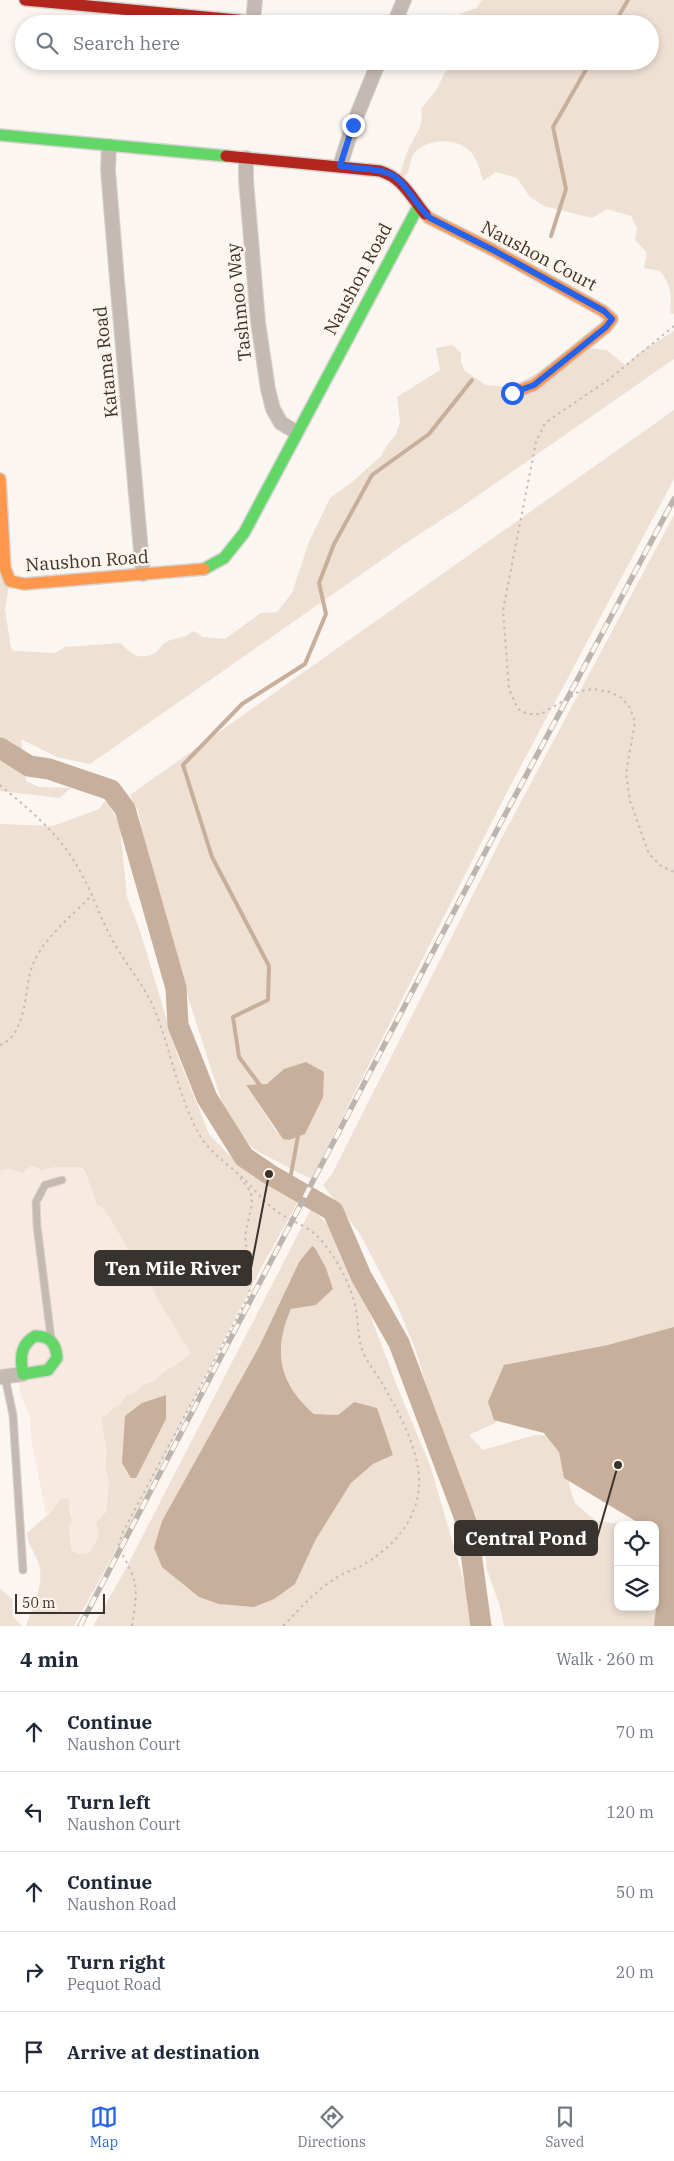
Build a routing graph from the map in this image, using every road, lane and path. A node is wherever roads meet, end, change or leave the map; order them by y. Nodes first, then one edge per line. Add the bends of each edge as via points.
1 (25, 0) edge
2 (255, 0) edge
3 (404, 0) edge
4 (110, 4) edge
5 (203, 15) edge
6 (254, 15) edge
7 (398, 15) edge
8 (375, 70) edge
9 (0, 135) edge
10 (109, 146) junction
11 (246, 158) junction
12 (340, 166) junction
13 (418, 207) junction
14 (674, 326) edge
15 (512, 393) dead end
16 (296, 432) junction
17 (0, 479) edge
18 (143, 574) junction
19 (0, 785) edge
20 (674, 872) edge
21 (91, 896) junction
22 (0, 1045) edge
23 (238, 1175) junction
24 (62, 1180) dead end
25 (51, 1338) junction
26 (22, 1374) junction
27 (2, 1377) edge
28 (23, 1570) dead end
29 (132, 1626) edge
30 (283, 1626) edge

1 - 4 street
2 - 6 street
3 - 7 street
4 - 5 street
8 - 12 street
9 - 10 street
10 - 11 street
10 - 18 street, Katama Road via 116,271
11 - 12 street
11 - 16 street, Tashmoo Way via 258,322 268,389 281,423
12 - 13 street via 389,173 399,179
13 - 15 street, Naushon Court via 430,218 535,272 604,311 612,319 534,385
13 - 16 street, Naushon Road
14 - 20 path via 608,380 545,424 536,442 503,610 509,689 518,708 528,714 540,714 580,691 593,689 622,698 630,708 635,722 626,773 630,801 649,854 661,866
16 - 18 street, Naushon Road via 233,552 210,568
17 - 18 street, Naushon Road via 5,568 10,581 24,584
19 - 21 path via 60,839 82,874
21 - 22 path via 41,947 30,972 25,1009 16,1030
21 - 23 path via 103,925 153,1006 196,1128 208,1147
23 - 29 path via 251,1192 252,1204 245,1236 251,1285 248,1297 123,1532 118,1547 135,1578 137,1592
23 - 30 path via 273,1208 317,1236 342,1273 356,1307 361,1346 412,1446 419,1478 414,1510 394,1541 362,1565 335,1578
24 - 25 lane via 45,1185 36,1202 36,1226
25 - 26 street via 35,1336 28,1340 20,1358
25 - 26 street via 57,1351 54,1364 48,1370
26 - 27 street
27 - 28 lane via 13,1415

